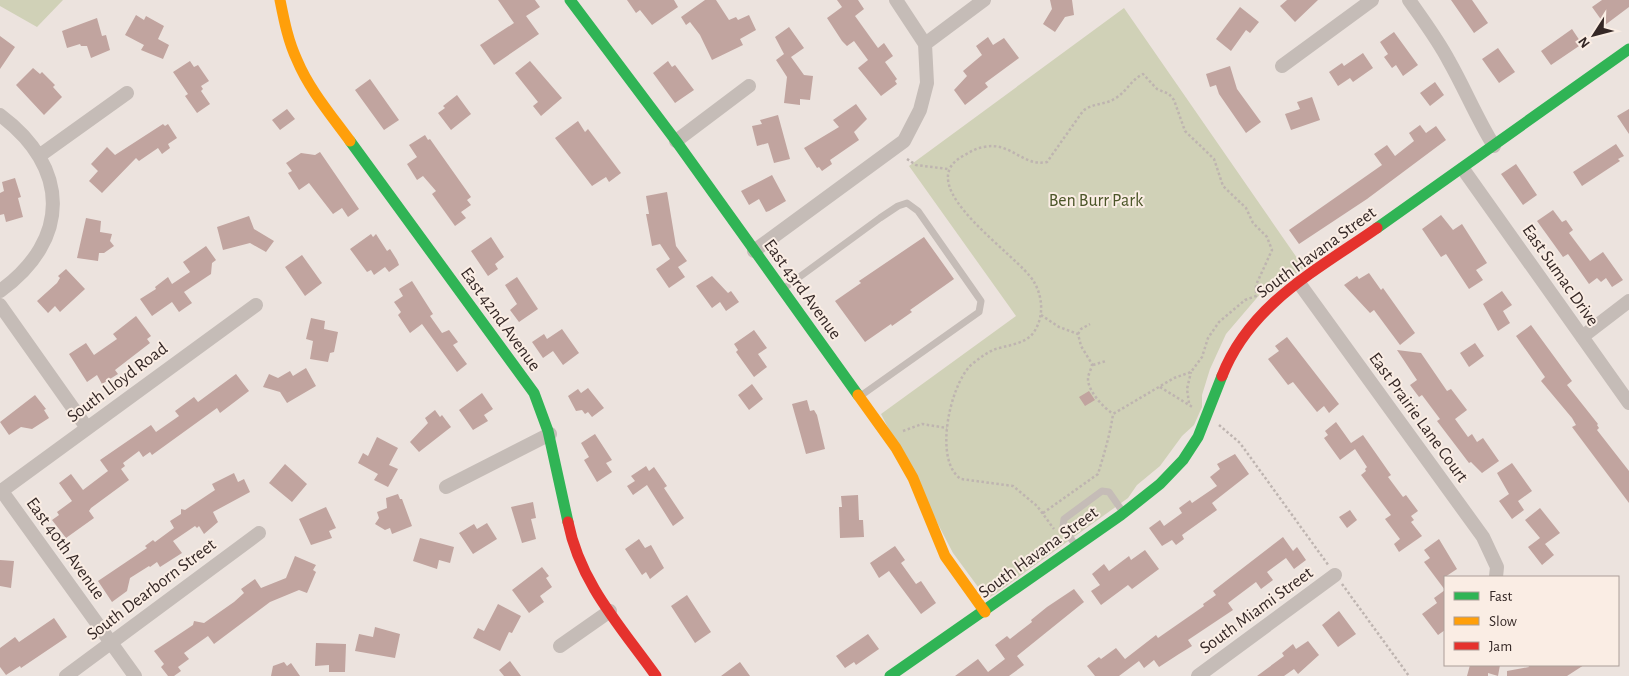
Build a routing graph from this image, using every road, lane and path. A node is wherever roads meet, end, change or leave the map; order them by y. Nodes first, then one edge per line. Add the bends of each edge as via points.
1 (280, 0) edge
2 (570, 0) edge
3 (896, 0) edge
4 (984, 0) edge
5 (1372, 0) edge
6 (1409, 0) edge
7 (925, 44) junction
8 (1629, 50) edge
9 (1282, 66) dead end
10 (750, 86) dead end
11 (127, 93) dead end
12 (0, 115) edge
13 (676, 141) junction
14 (1494, 146) junction
15 (39, 156) junction
16 (907, 159) dead end
17 (948, 169) junction
18 (1463, 169) junction
19 (754, 251) junction
20 (1299, 283) junction
21 (782, 290) junction
22 (0, 291) edge
23 (1629, 301) edge
24 (0, 304) edge
25 (256, 305) dead end
26 (1041, 315) junction
27 (1090, 324) dead end
28 (1078, 334) junction
29 (1582, 337) junction
30 (1106, 361) dead end
31 (1093, 365) junction
32 (1191, 372) junction
33 (1160, 386) junction
34 (859, 397) junction
35 (1629, 403) edge
36 (1190, 405) junction
37 (1197, 410) dead end
38 (1112, 414) junction
39 (1207, 420) junction
40 (87, 428) junction
41 (948, 428) junction
42 (550, 434) junction
43 (898, 434) dead end
44 (446, 487) dead end
45 (1, 491) edge
46 (1123, 512) junction
47 (1043, 513) junction
48 (259, 533) dead end
49 (1057, 534) dead end
50 (1076, 546) junction
51 (1335, 575) junction
52 (1496, 576) edge
53 (610, 611) junction
54 (985, 612) junction
55 (110, 642) junction
56 (560, 646) dead end
57 (66, 676) edge
58 (135, 676) edge
59 (656, 676) edge
60 (890, 676) edge
61 (1198, 676) edge
62 (1409, 676) edge

1 - 42 street, East 42nd Avenue via 288,37 314,91 534,393
2 - 13 street, East 43rd Avenue
3 - 7 street
4 - 7 street
5 - 9 street
6 - 14 street via 1448,59
7 - 19 street via 927,84 920,110 904,142
8 - 14 street, South Havana Street
10 - 13 street
11 - 15 street
12 - 15 street
13 - 19 street, East 43rd Avenue
14 - 18 street, South Havana Street
15 - 22 street via 49,178 53,216 44,245 35,258 19,277
16 - 17 path via 916,166
17 - 26 path via 948,179 960,207 1034,280
17 - 32 path via 952,162 972,151 998,145 1026,160 1041,164 1047,162 1088,106 1115,99 1134,78 1143,74 1157,89 1169,94 1185,130 1214,159 1223,186 1246,208 1253,222 1267,237 1272,250 1256,285 1256,296 1245,300 1219,322
18 - 20 street, South Havana Street
18 - 29 street, East Sumac Drive
19 - 21 street, East 43rd Avenue
20 - 39 street, South Havana Street via 1265,309 1236,346
20 - 52 street, East Prairie Lane Court via 1483,537 1497,567
21 - 34 street, East 43rd Avenue
21 - 34 lane via 898,206 907,203 923,219 981,301 979,312
23 - 29 street
24 - 40 street
25 - 40 street, South Lloyd Road
26 - 28 path
26 - 41 path via 1028,338 982,355 963,374 955,388
27 - 28 path
28 - 31 path via 1081,346
29 - 35 street, East Sumac Drive
30 - 31 path
31 - 38 path via 1088,375 1089,384 1103,407
32 - 33 path
32 - 36 path via 1186,389
33 - 36 path
33 - 38 path
34 - 54 street, East 43rd Avenue via 913,478 945,556
36 - 37 path
38 - 47 path via 1098,474
39 - 46 street, South Havana Street via 1174,470 1144,498
39 - 51 path via 1229,432 1240,443
40 - 45 street, South Lloyd Road
41 - 43 path via 922,424
41 - 47 path via 948,463 956,476 1013,486 1028,496
42 - 44 street
42 - 53 street, East 42nd Avenue via 574,548 587,577
45 - 55 street, East 40th Avenue
46 - 50 street, South Havana Street
46 - 50 lane via 1109,492 1102,491 1064,519 1063,527
47 - 49 path
48 - 55 street, South Dearborn Street
50 - 54 street, South Havana Street
51 - 61 street, South Miami Street
51 - 62 path
53 - 56 street
53 - 59 street, East 42nd Avenue
54 - 60 street, South Havana Street
55 - 57 street, South Dearborn Street
55 - 58 street, East 40th Avenue

